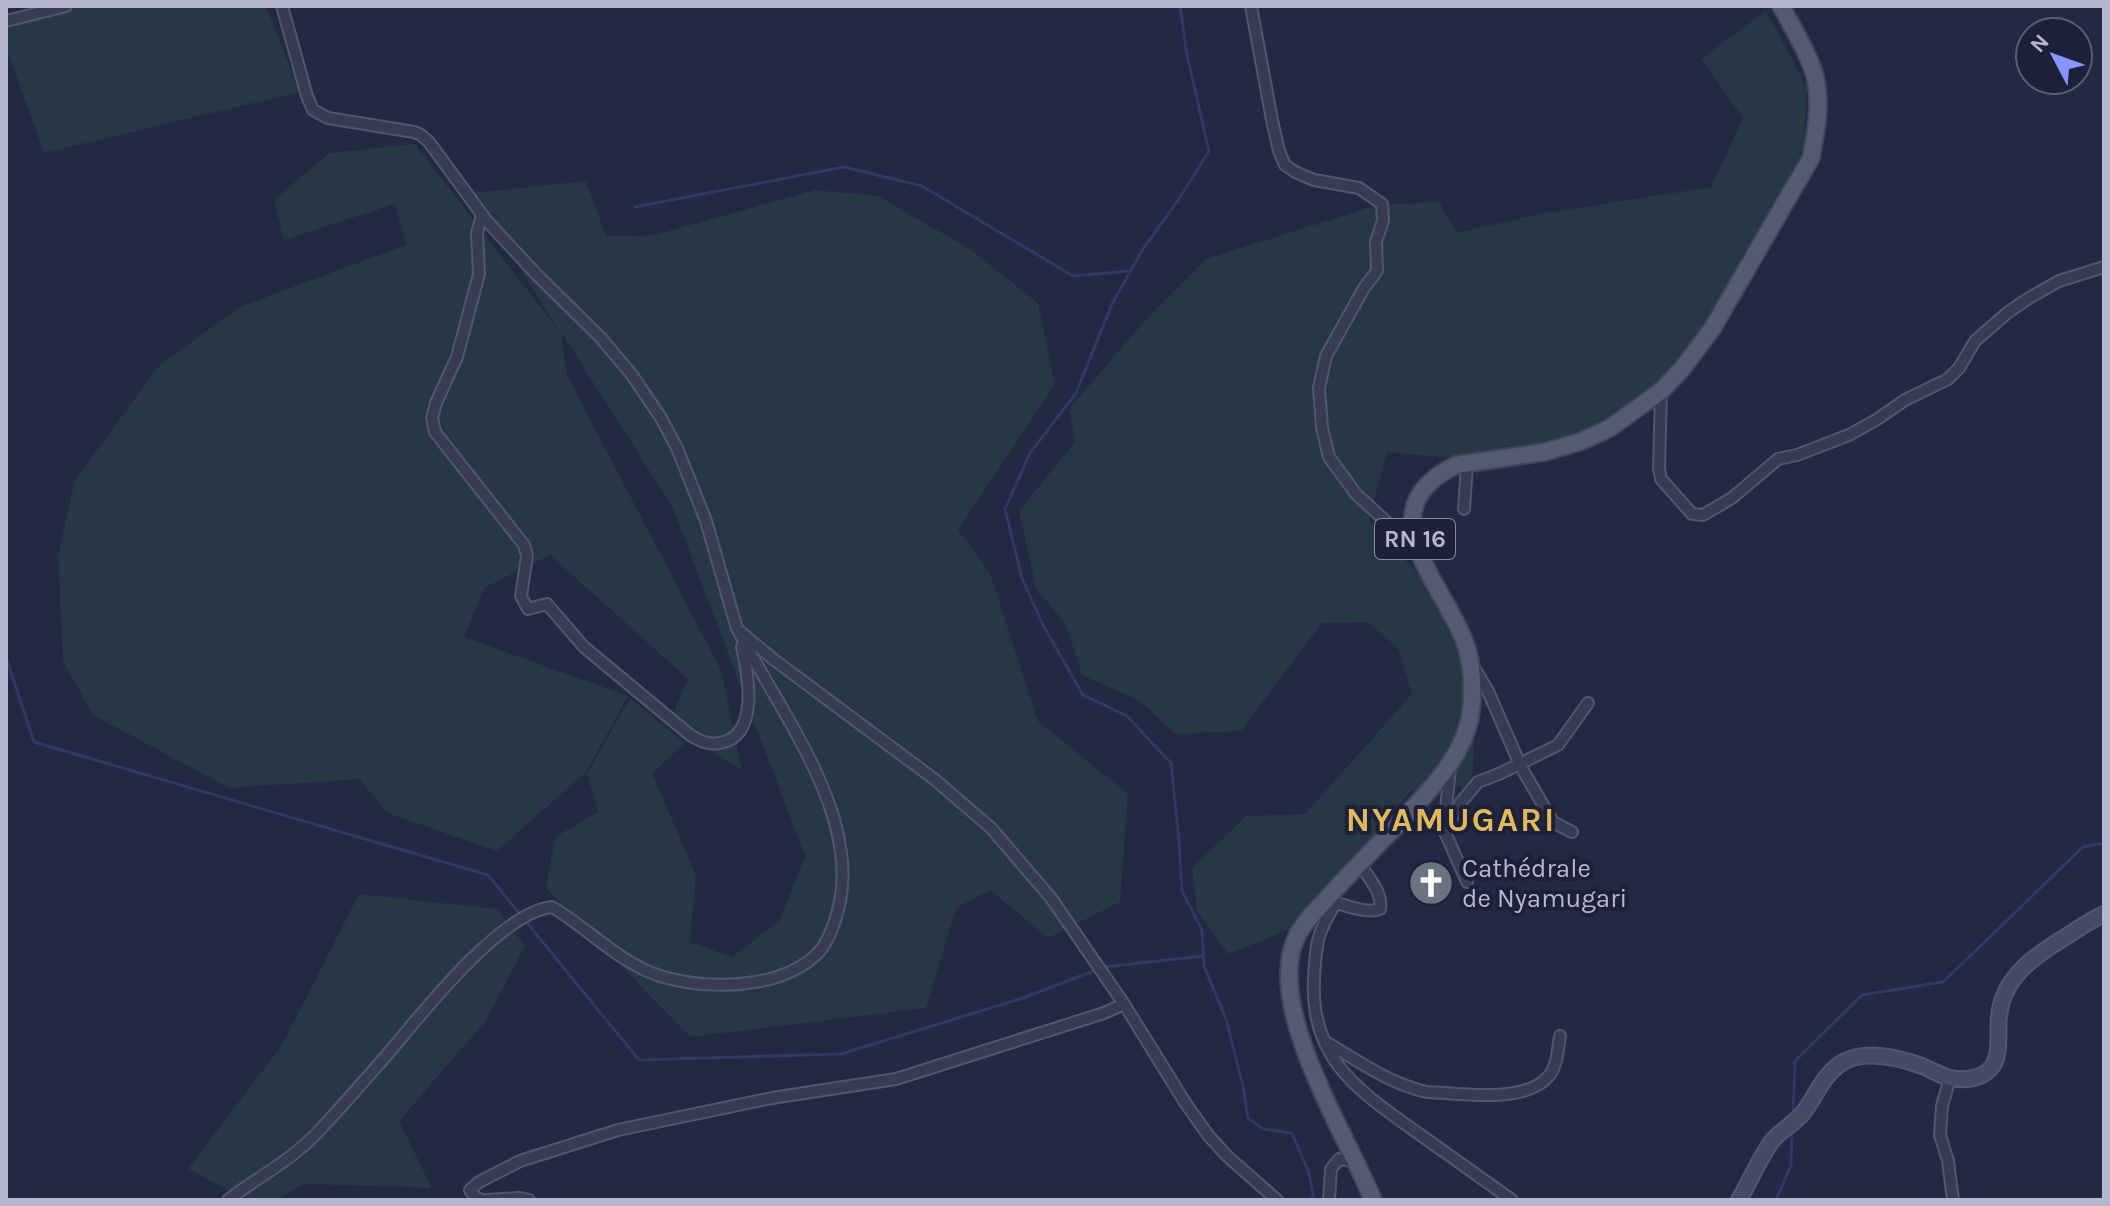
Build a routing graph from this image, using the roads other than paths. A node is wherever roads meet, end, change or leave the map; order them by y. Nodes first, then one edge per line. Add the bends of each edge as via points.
1 (66, 6) edge
2 (282, 6) edge
3 (1251, 6) edge
4 (1781, 6) edge
5 (6, 21) edge
6 (482, 215) junction
7 (2104, 267) edge
8 (1661, 391) junction
9 (1467, 464) junction
10 (1464, 509) dead end
11 (1417, 550) junction
12 (737, 629) junction
13 (1470, 661) junction
14 (1588, 703) dead end
15 (1451, 762) junction
16 (1520, 764) junction
17 (1444, 830) junction
18 (1572, 832) dead end
19 (1359, 863) junction
20 (1467, 882) dead end
21 (1330, 902) junction
22 (2104, 914) edge
23 (1124, 1004) junction
24 (1560, 1036) dead end
25 (1325, 1041) junction
26 (1950, 1078) junction
27 (1355, 1161) junction
28 (228, 1200) edge
29 (486, 1200) edge
30 (529, 1200) edge
31 (1277, 1200) edge
32 (1329, 1200) edge
33 (1373, 1200) edge
34 (1512, 1200) edge
35 (1739, 1200) edge
36 (1953, 1200) edge

1 - 5 street
2 - 6 street via 313,110 328,118 421,135
3 - 11 street via 1285,165 1314,180 1359,188 1382,204 1377,271 1326,356 1319,388 1322,428 1329,457 1356,494
4 - 8 main road, RN 16 / RN 16 via 1816,77 1819,99 1811,158 1712,329
6 - 12 street via 601,338 661,418 706,521
6 - 12 street via 477,233 479,274 457,357 432,418 435,432 524,545 521,596 528,609 547,604 584,647 690,735 715,744 742,730 749,705 748,671
7 - 8 street via 2059,281 2029,298 1975,341 1948,379 1849,435 1778,459 1703,515 1692,514 1661,479
8 - 9 main road, RN 16 / RN 16 via 1582,441
9 - 10 street
9 - 11 main road, RN 16 / RN 16 via 1444,471 1419,496 1413,511
11 - 13 main road, RN 16 / RN 16 via 1452,614
12 - 23 street via 973,811 1051,898
12 - 28 street via 804,748 835,821 842,886 836,916 819,952 792,971 751,983 694,982 658,975 552,907 544,908 497,935 293,1156
13 - 15 main road, RN 16 / RN 16 via 1470,718
13 - 16 street
14 - 16 street via 1558,745
15 - 17 street
15 - 19 main road, RN 16 / RN 16
16 - 17 street via 1478,782
16 - 18 street via 1553,822
17 - 20 street
19 - 21 main road, RN 16 / RN 16
19 - 21 street via 1379,894 1380,909
21 - 25 street via 1316,943 1313,994
21 - 27 main road, RN 16 / RN 16 via 1304,923 1294,943 1291,998 1318,1081
22 - 26 main road via 2039,953 2012,980 2003,996 1996,1061 1990,1069 1967,1079
23 - 29 street via 896,1079 618,1130 493,1173 470,1190
23 - 31 street via 1208,1135
24 - 25 street via 1554,1068 1545,1081 1508,1094 1416,1089 1390,1080
25 - 34 street via 1341,1071 1364,1095
26 - 35 main road via 1904,1061 1870,1056 1843,1062 1771,1142
26 - 36 street via 1940,1135
27 - 32 street via 1339,1159 1331,1169
27 - 33 main road, RN 16 / RN 16
29 - 30 street

